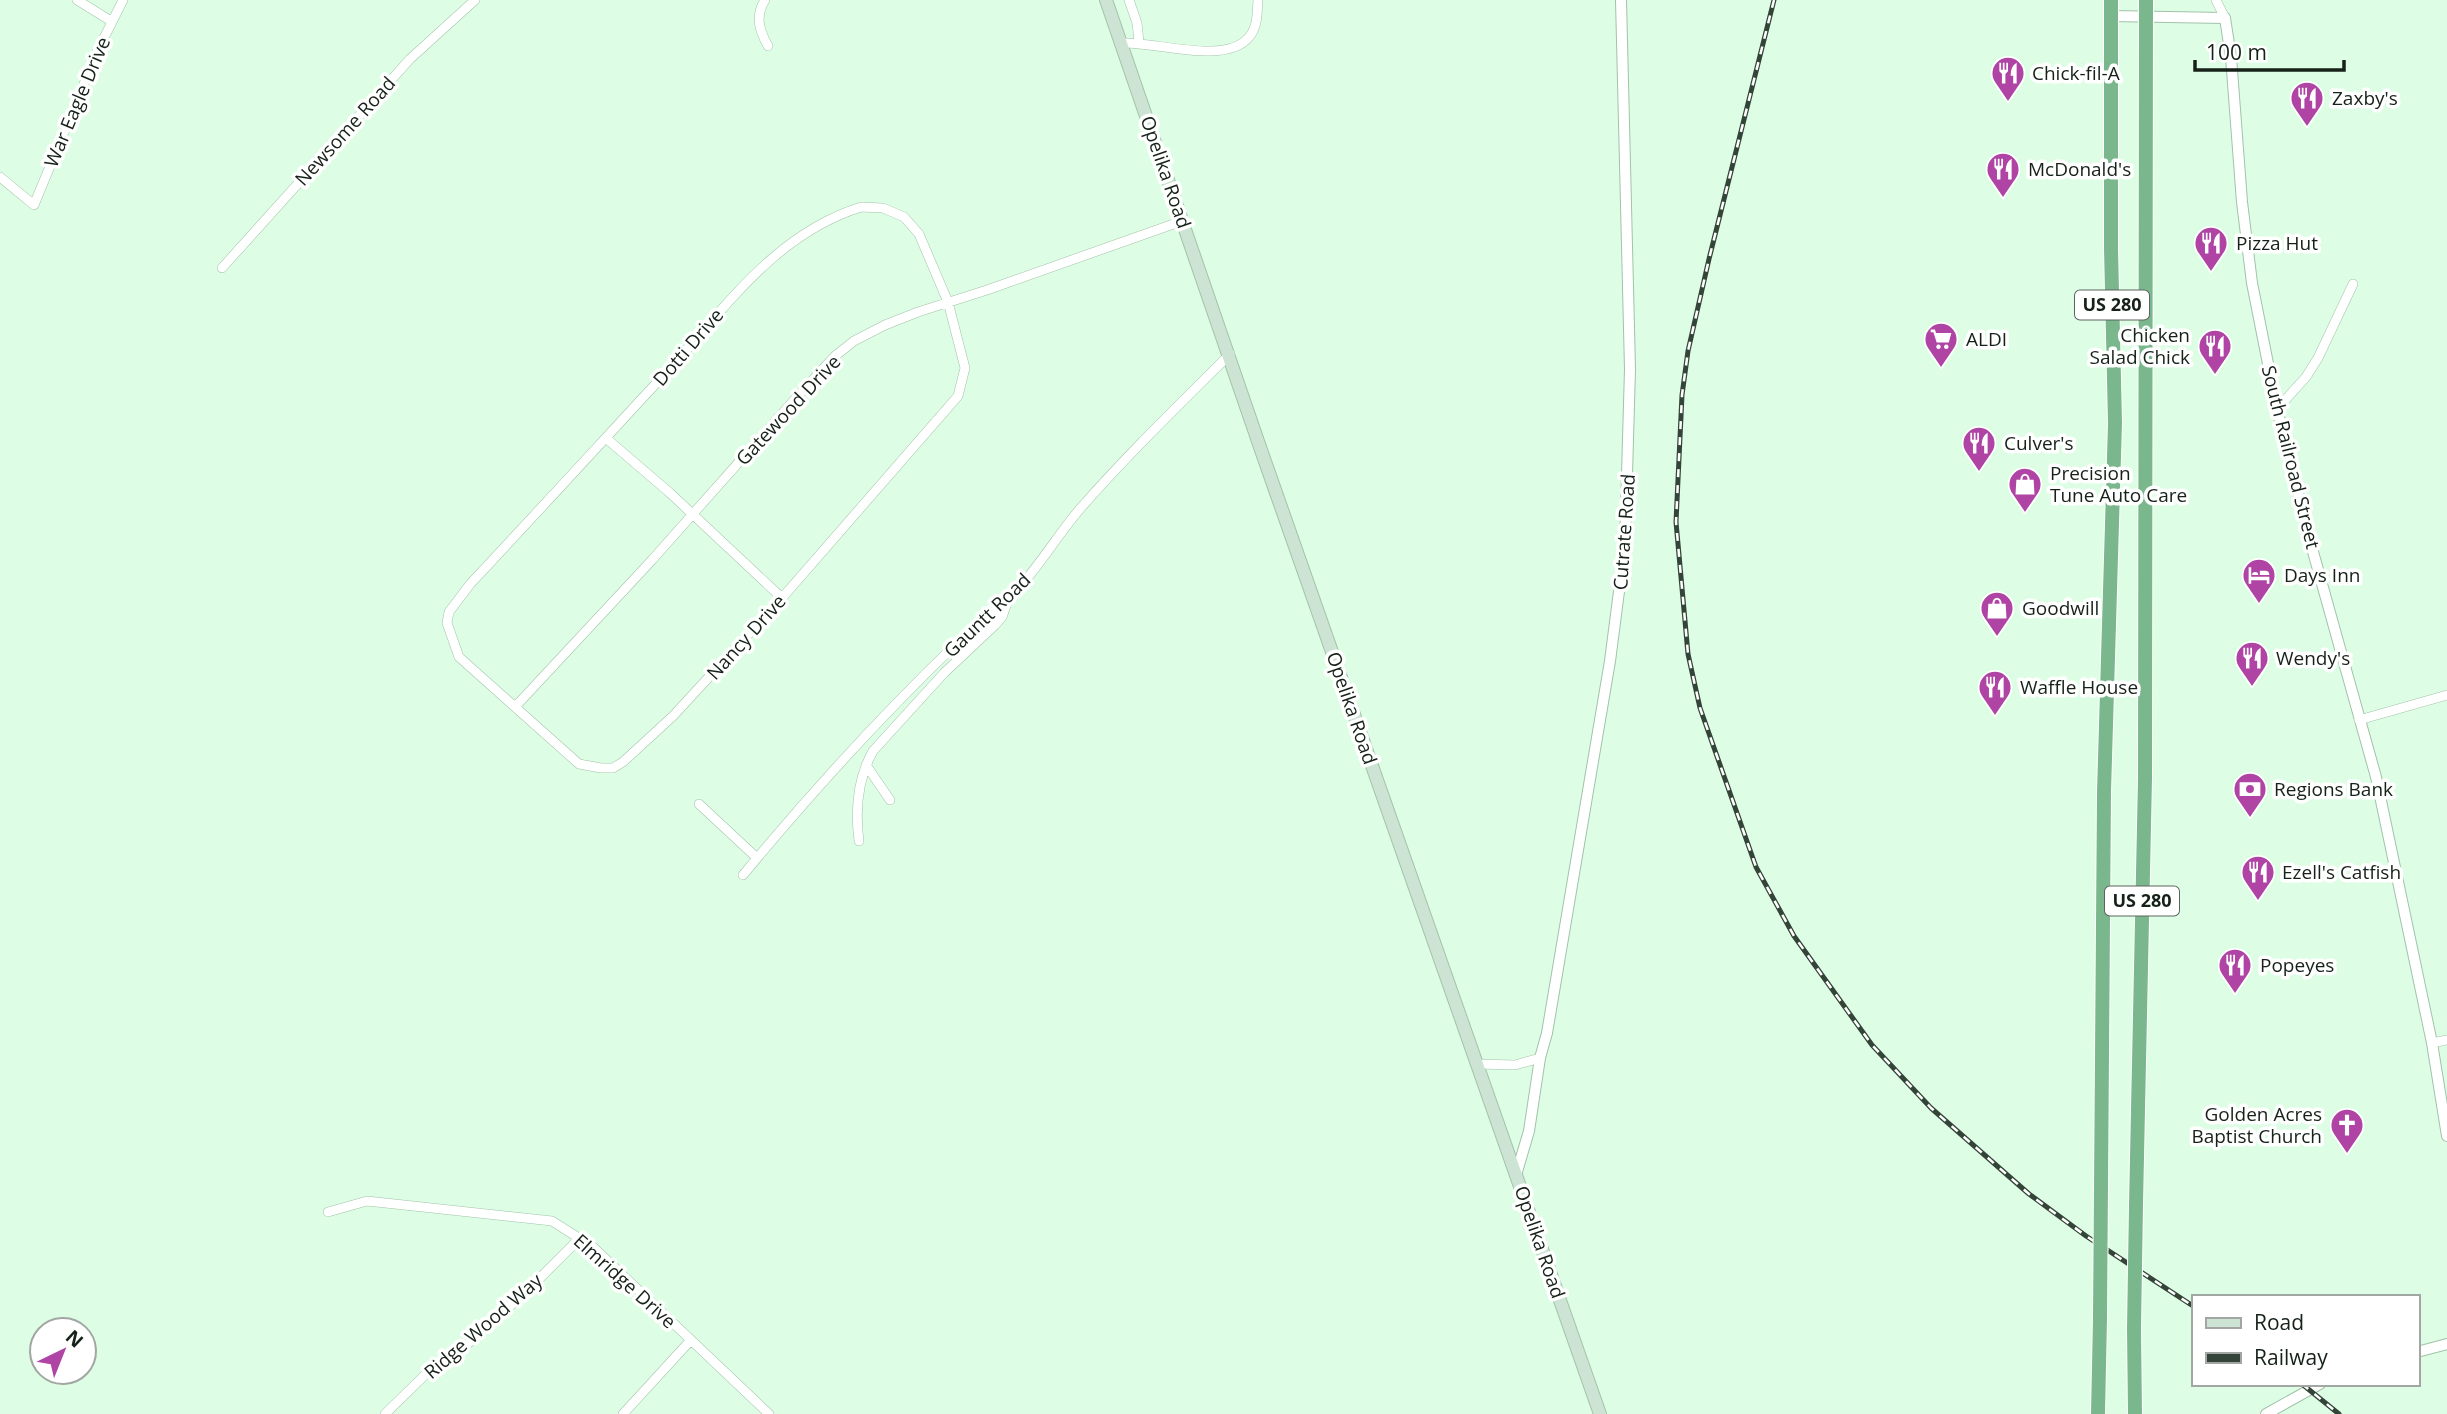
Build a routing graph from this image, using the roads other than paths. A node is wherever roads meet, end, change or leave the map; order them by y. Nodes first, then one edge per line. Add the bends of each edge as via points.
1 (77, 0) edge
2 (122, 0) edge
3 (475, 0) edge
4 (765, 0) edge
5 (1106, 0) edge
6 (1129, 0) edge
7 (1258, 0) edge
8 (1621, 0) edge
9 (2111, 0) edge
10 (2146, 0) edge
11 (2216, 0) edge
12 (2111, 16) junction
13 (2147, 16) junction
14 (2225, 18) junction
15 (111, 21) junction
16 (1139, 42) junction
17 (1121, 43) junction
18 (768, 46) dead end
19 (0, 177) edge
20 (1182, 221) junction
21 (222, 268) dead end
22 (2353, 284) dead end
23 (948, 302) junction
24 (1230, 354) junction
25 (2277, 409) junction
26 (607, 439) junction
27 (693, 514) junction
28 (782, 598) junction
29 (1009, 598) junction
30 (447, 623) joint
31 (2447, 695) edge
32 (515, 707) junction
33 (2359, 720) junction
34 (866, 765) junction
35 (890, 800) dead end
36 (699, 804) dead end
37 (859, 841) dead end
38 (757, 858) junction
39 (743, 875) dead end
40 (2447, 1040) edge
41 (2432, 1043) junction
42 (1540, 1058) junction
43 (1477, 1064) junction
44 (2447, 1136) edge
45 (1516, 1175) junction
46 (328, 1212) dead end
47 (580, 1238) junction
48 (690, 1341) junction
49 (2447, 1344) edge
50 (2419, 1351) edge
51 (2316, 1386) edge
52 (385, 1414) edge
53 (623, 1414) edge
54 (769, 1414) edge
55 (1600, 1414) edge
56 (2098, 1414) edge
57 (2135, 1414) edge
58 (2266, 1414) edge

1 - 15 street
2 - 15 street, War Eagle Drive
3 - 21 street, Newsome Road via 410,59
4 - 18 street via 758,15
5 - 17 main road, Opelika Road
6 - 16 street
7 - 16 street via 1255,27 1231,49
8 - 42 street, Cutrate Road via 1630,369 1625,545 1610,662
9 - 12 highway, US 280
10 - 13 highway, US 280
11 - 14 street, South Railroad Street
12 - 13 street
12 - 56 highway, US 280, bridge via 2115,423 2104,792
13 - 14 street
13 - 57 highway, US 280, bridge via 2144,833
14 - 25 street, South Railroad Street via 2252,283
15 - 19 street, War Eagle Drive via 34,205
16 - 17 street
17 - 20 main road, Opelika Road
20 - 23 street, Gatewood Drive
20 - 24 main road, Opelika Road
22 - 25 street via 2318,358
23 - 26 street, Dotti Drive via 919,234 904,218 883,208 861,207 839,214 789,243 746,281
23 - 27 street, Gatewood Drive via 885,325 835,356
23 - 28 street, Nancy Drive via 965,368 958,397
24 - 29 street, Gauntt Road via 1114,470
24 - 43 main road, Opelika Road
25 - 33 street, South Railroad Street
26 - 27 street
26 - 30 street, Dotti Drive via 471,583 449,611
27 - 28 street
27 - 32 street, Gatewood Drive
28 - 32 street, Nancy Drive via 673,716 612,768 579,764
29 - 34 street via 1002,617 904,715
29 - 38 street, Gauntt Road via 958,642
30 - 32 street, Nancy Drive via 459,657
31 - 33 street
33 - 41 street, South Railroad Street via 2376,777
34 - 35 street
34 - 37 street via 858,807
36 - 38 street
38 - 39 street, Gauntt Road
40 - 41 street
41 - 44 street, South Railroad Street
42 - 43 street via 1515,1065
42 - 45 street, Cutrate Road via 1529,1131
43 - 45 main road, Opelika Road
45 - 55 main road, Opelika Road
46 - 47 street, Elmridge Drive via 367,1201 552,1221
47 - 48 street, Elmridge Drive
47 - 52 street, Ridge Wood Way via 529,1289 461,1350 430,1370
48 - 53 street
48 - 54 street, Elmridge Drive
49 - 50 street
51 - 58 street

